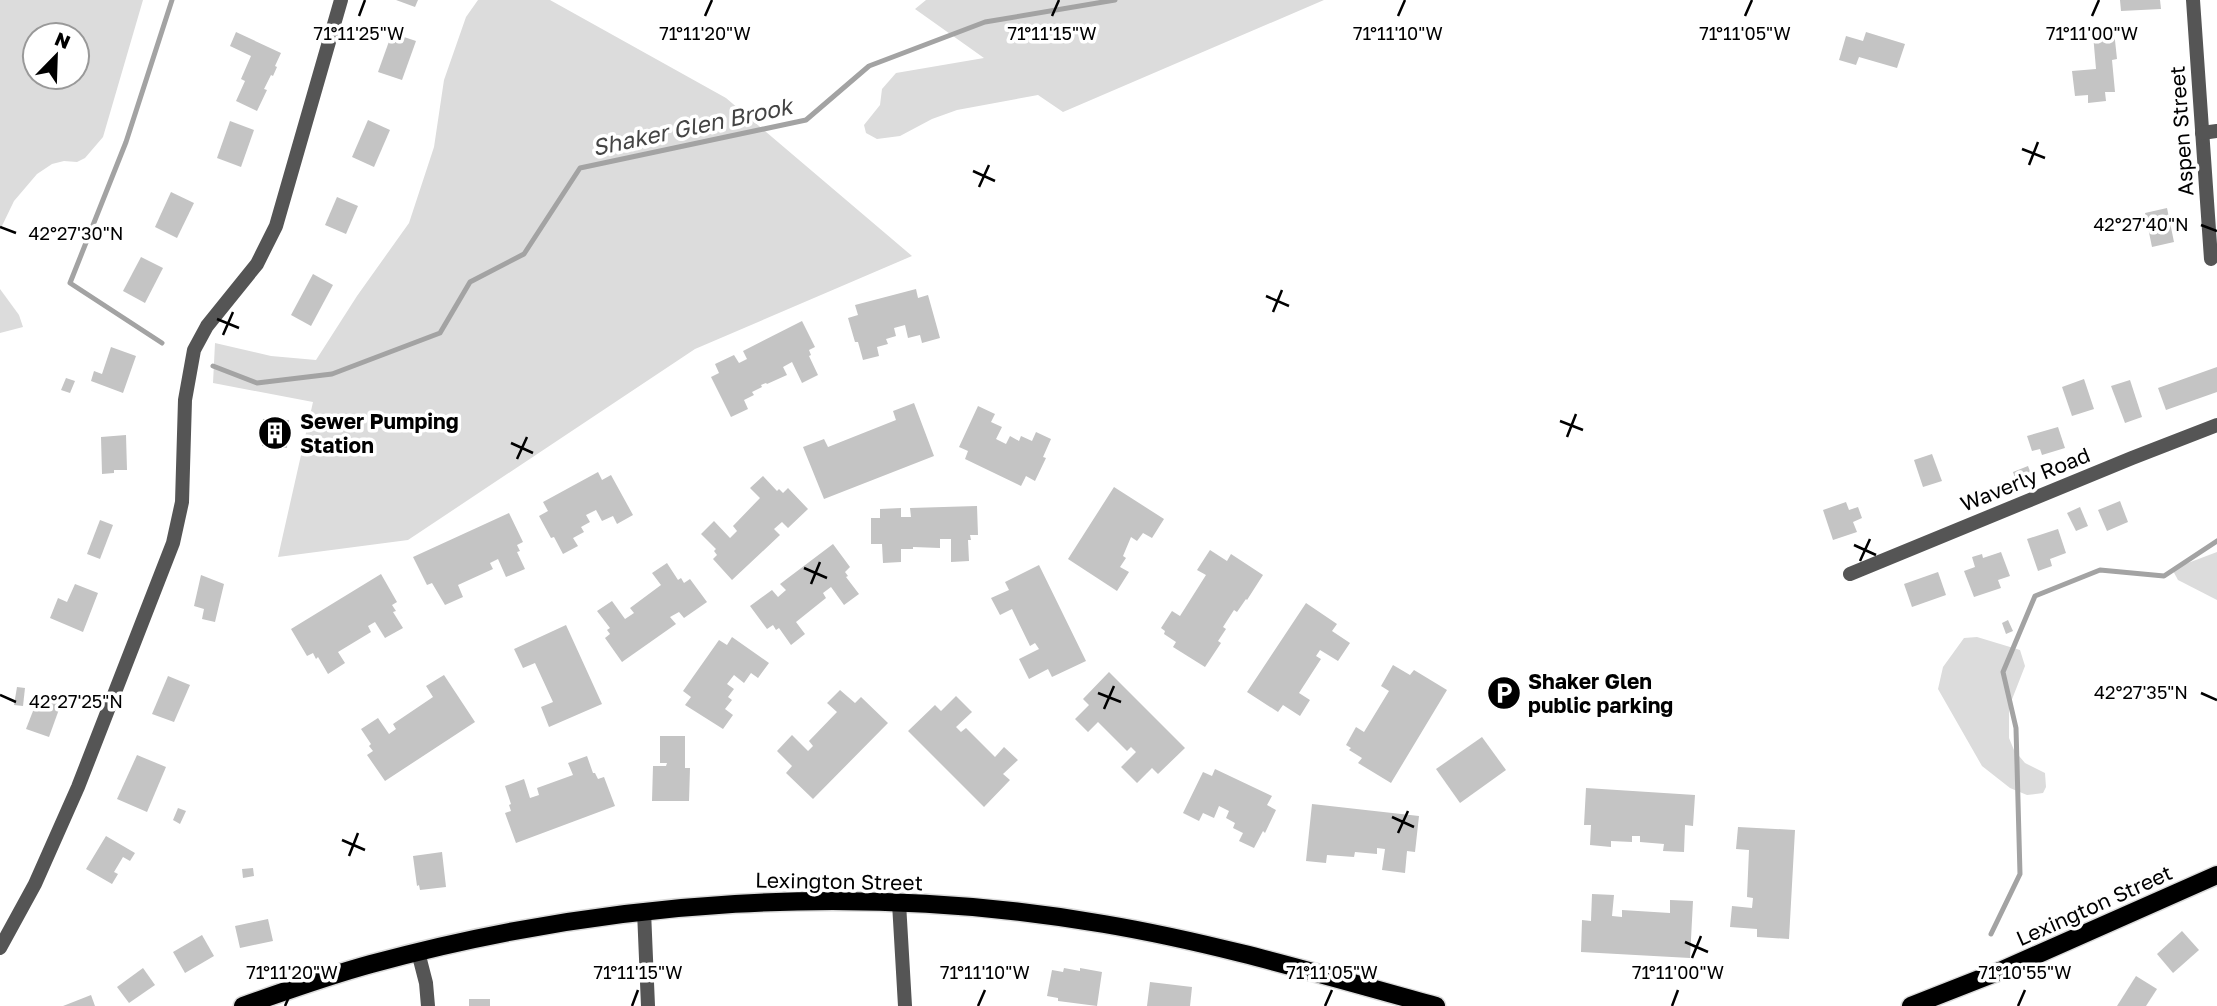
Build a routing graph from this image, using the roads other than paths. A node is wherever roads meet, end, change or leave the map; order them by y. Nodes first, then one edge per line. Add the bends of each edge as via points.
1 (341, 0) edge
2 (2193, 0) edge
3 (2217, 131) edge
4 (2202, 132) junction
5 (2211, 259) dead end
6 (2217, 425) edge
7 (1850, 574) dead end
8 (2217, 875) edge
9 (899, 903) junction
10 (643, 911) junction
11 (0, 948) edge
12 (418, 952) junction
13 (243, 1006) edge
14 (428, 1006) edge
15 (648, 1006) edge
16 (905, 1006) edge
17 (1436, 1006) edge
18 (1910, 1006) edge

1 - 11 street via 273,234 257,264 207,326 194,350 185,400 182,502 173,543 78,787 35,884
2 - 4 street, Aspen Street
3 - 4 street
4 - 5 street, Aspen Street
6 - 7 street, Waverly Road
8 - 18 main road, Lexington Street
9 - 10 main road, Lexington Street via 748,903
9 - 16 street
9 - 17 main road, Lexington Street via 1035,914 1159,934
10 - 12 main road, Lexington Street via 509,931
10 - 15 street
12 - 13 main road, Lexington Street
12 - 14 street

